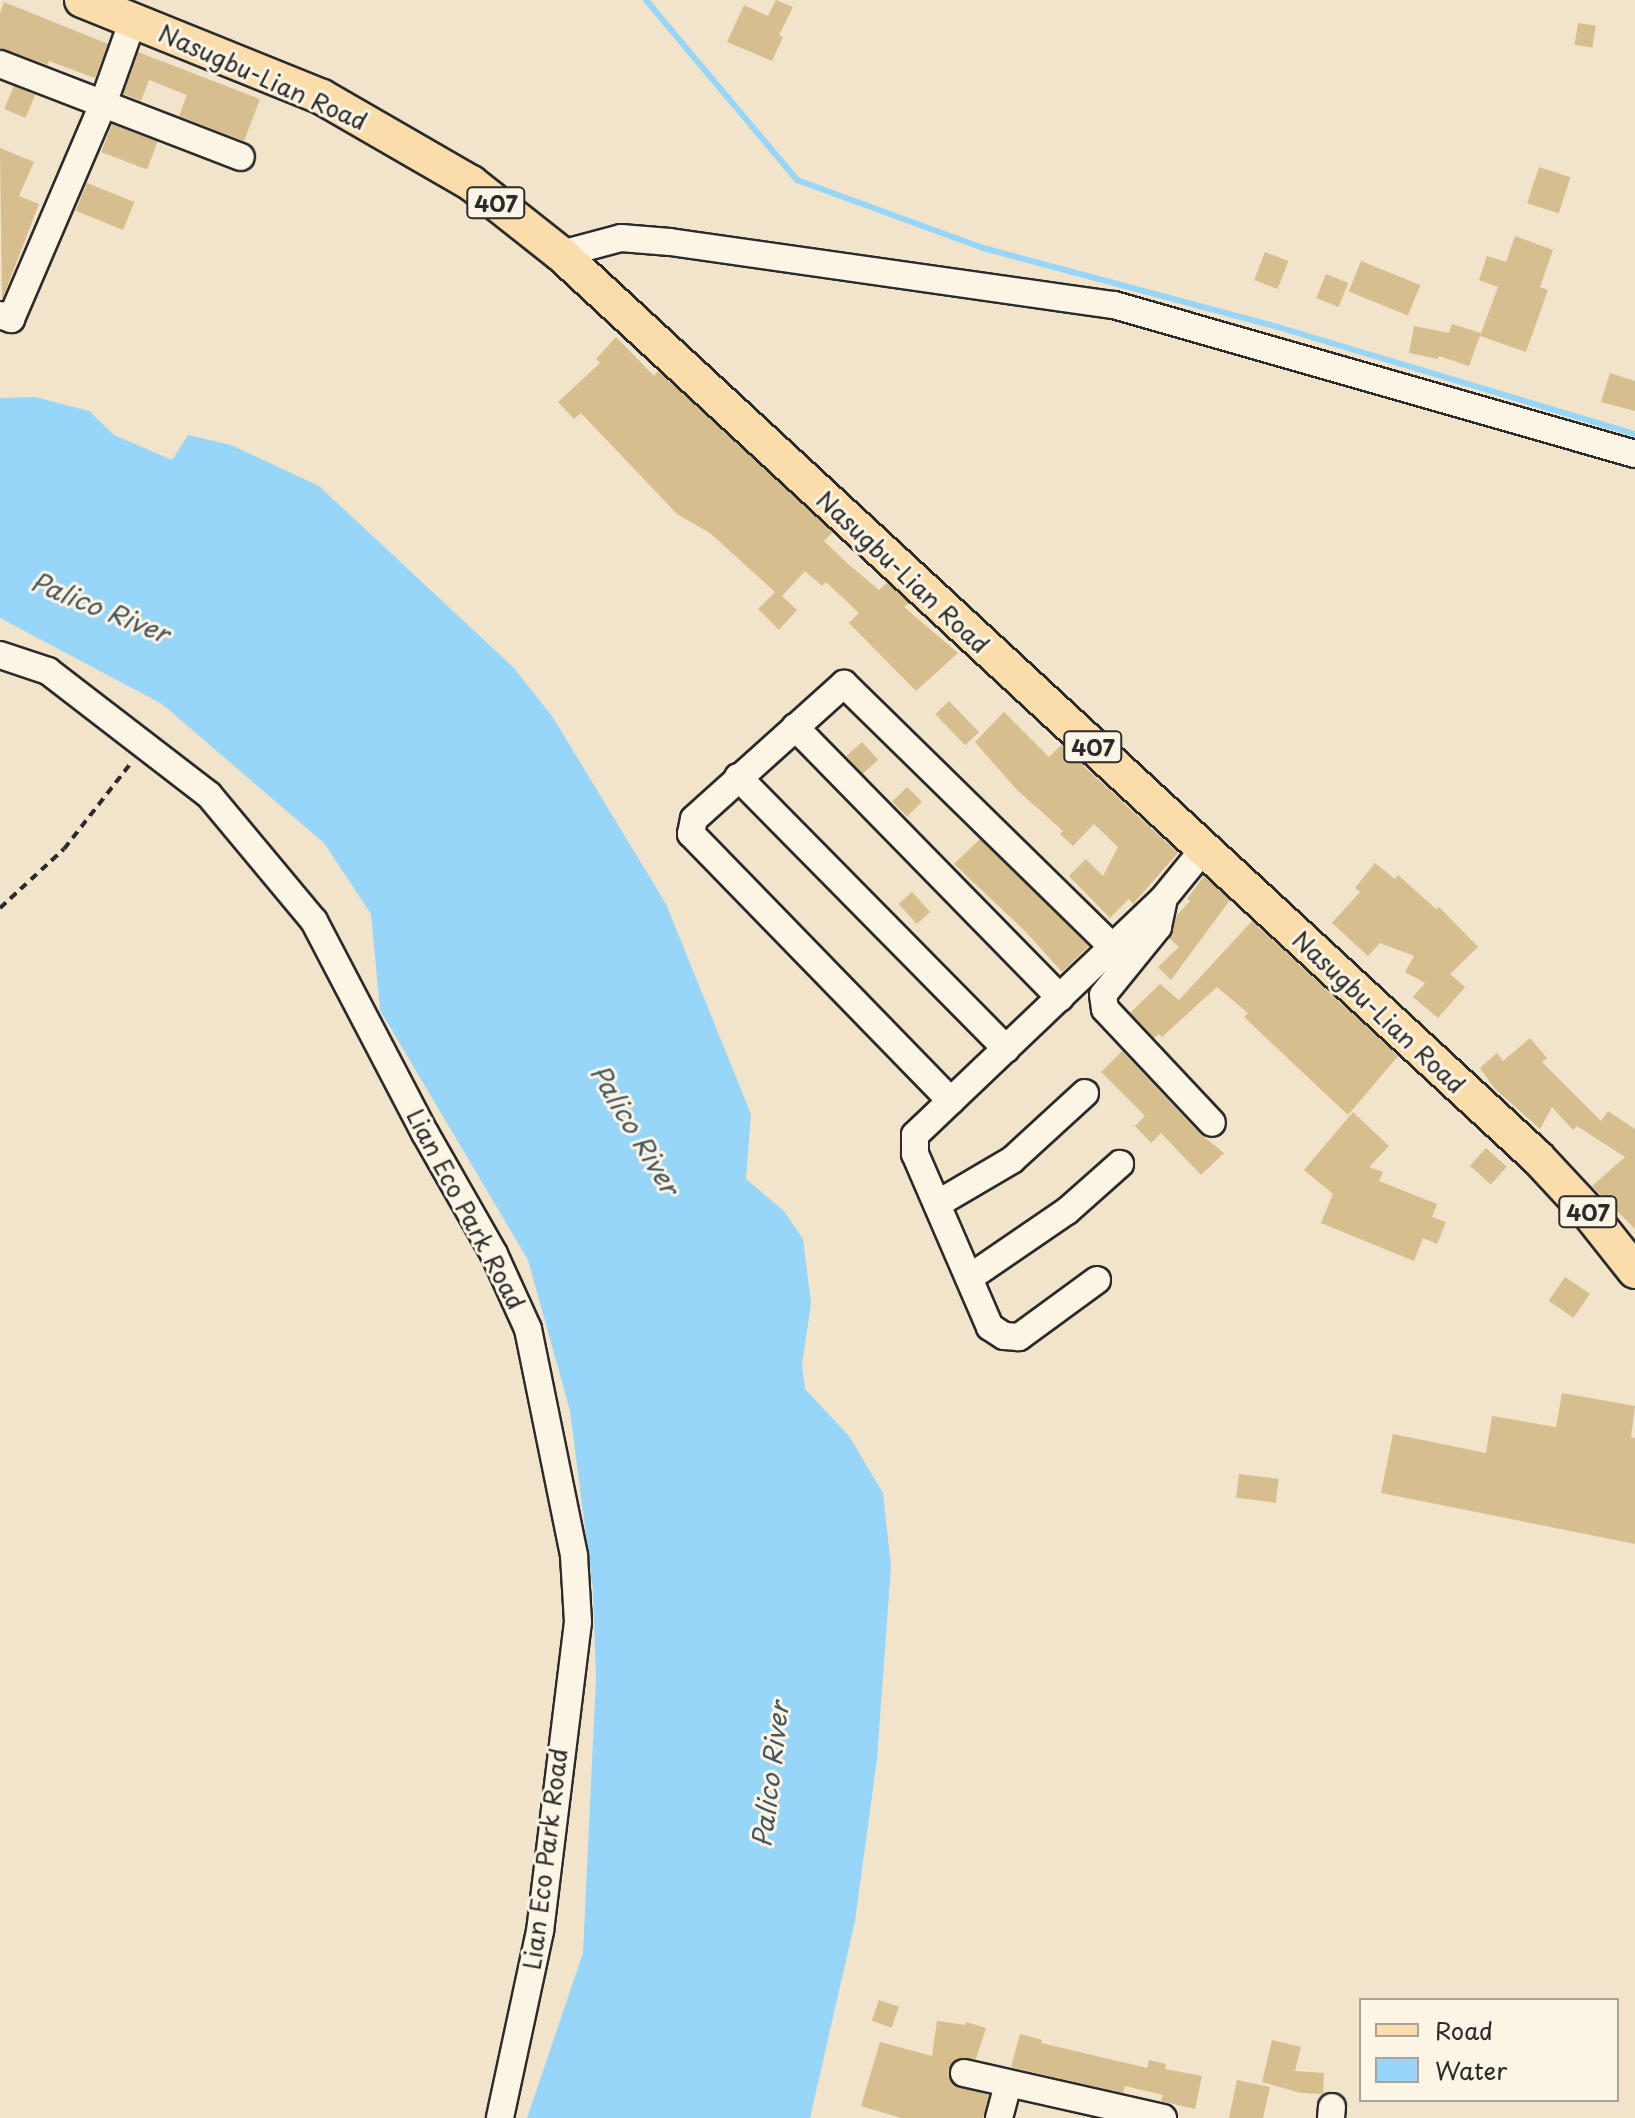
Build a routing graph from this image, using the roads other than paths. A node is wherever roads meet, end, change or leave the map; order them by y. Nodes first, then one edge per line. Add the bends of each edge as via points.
1 (82, 0) edge
2 (133, 20) junction
3 (0, 64) edge
4 (103, 104) junction
5 (241, 157) dead end
6 (561, 254) junction
7 (0, 315) edge
8 (1635, 454) edge
9 (0, 655) edge
10 (795, 727) junction
11 (738, 777) junction
12 (1203, 850) junction
13 (1163, 899) junction
14 (1113, 947) junction
15 (1060, 998) junction
16 (1006, 1049) junction
17 (1085, 1093) dead end
18 (951, 1101) junction
19 (1212, 1123) dead end
20 (1120, 1164) dead end
21 (937, 1204) junction
22 (1635, 1271) edge
23 (969, 1278) junction
24 (1097, 1280) dead end
25 (964, 2073) dead end
26 (1008, 2084) junction
27 (500, 2118) edge
28 (999, 2118) edge
29 (1163, 2118) edge

1 - 2 main road, Nasugbu-Lian Road / 407
2 - 4 street
2 - 6 main road, Nasugbu-Lian Road / 407 via 216,51 360,118 471,183
3 - 4 street
4 - 5 street
4 - 7 street via 11,319
6 - 8 street via 621,238 658,241 1114,305
6 - 12 main road, Nasugbu-Lian Road / 407
9 - 27 street, Lian Eco Park Road via 48,671 209,795 314,921 494,1254 528,1329 574,1556 578,1622 540,1931
10 - 11 street
10 - 14 street via 844,684
10 - 15 street
11 - 16 street
11 - 18 street via 694,819 691,834
12 - 13 street
12 - 22 main road, Nasugbu-Lian Road / 407 via 1537,1157
13 - 14 street
13 - 19 street via 1158,927 1103,995 1105,1009
14 - 15 street
15 - 16 street
16 - 18 street
17 - 21 street via 1012,1160
18 - 21 street via 915,1135 915,1154
20 - 23 street via 1067,1211
21 - 23 street
23 - 24 street via 990,1327 1019,1337
25 - 26 street
26 - 28 street
26 - 29 street

